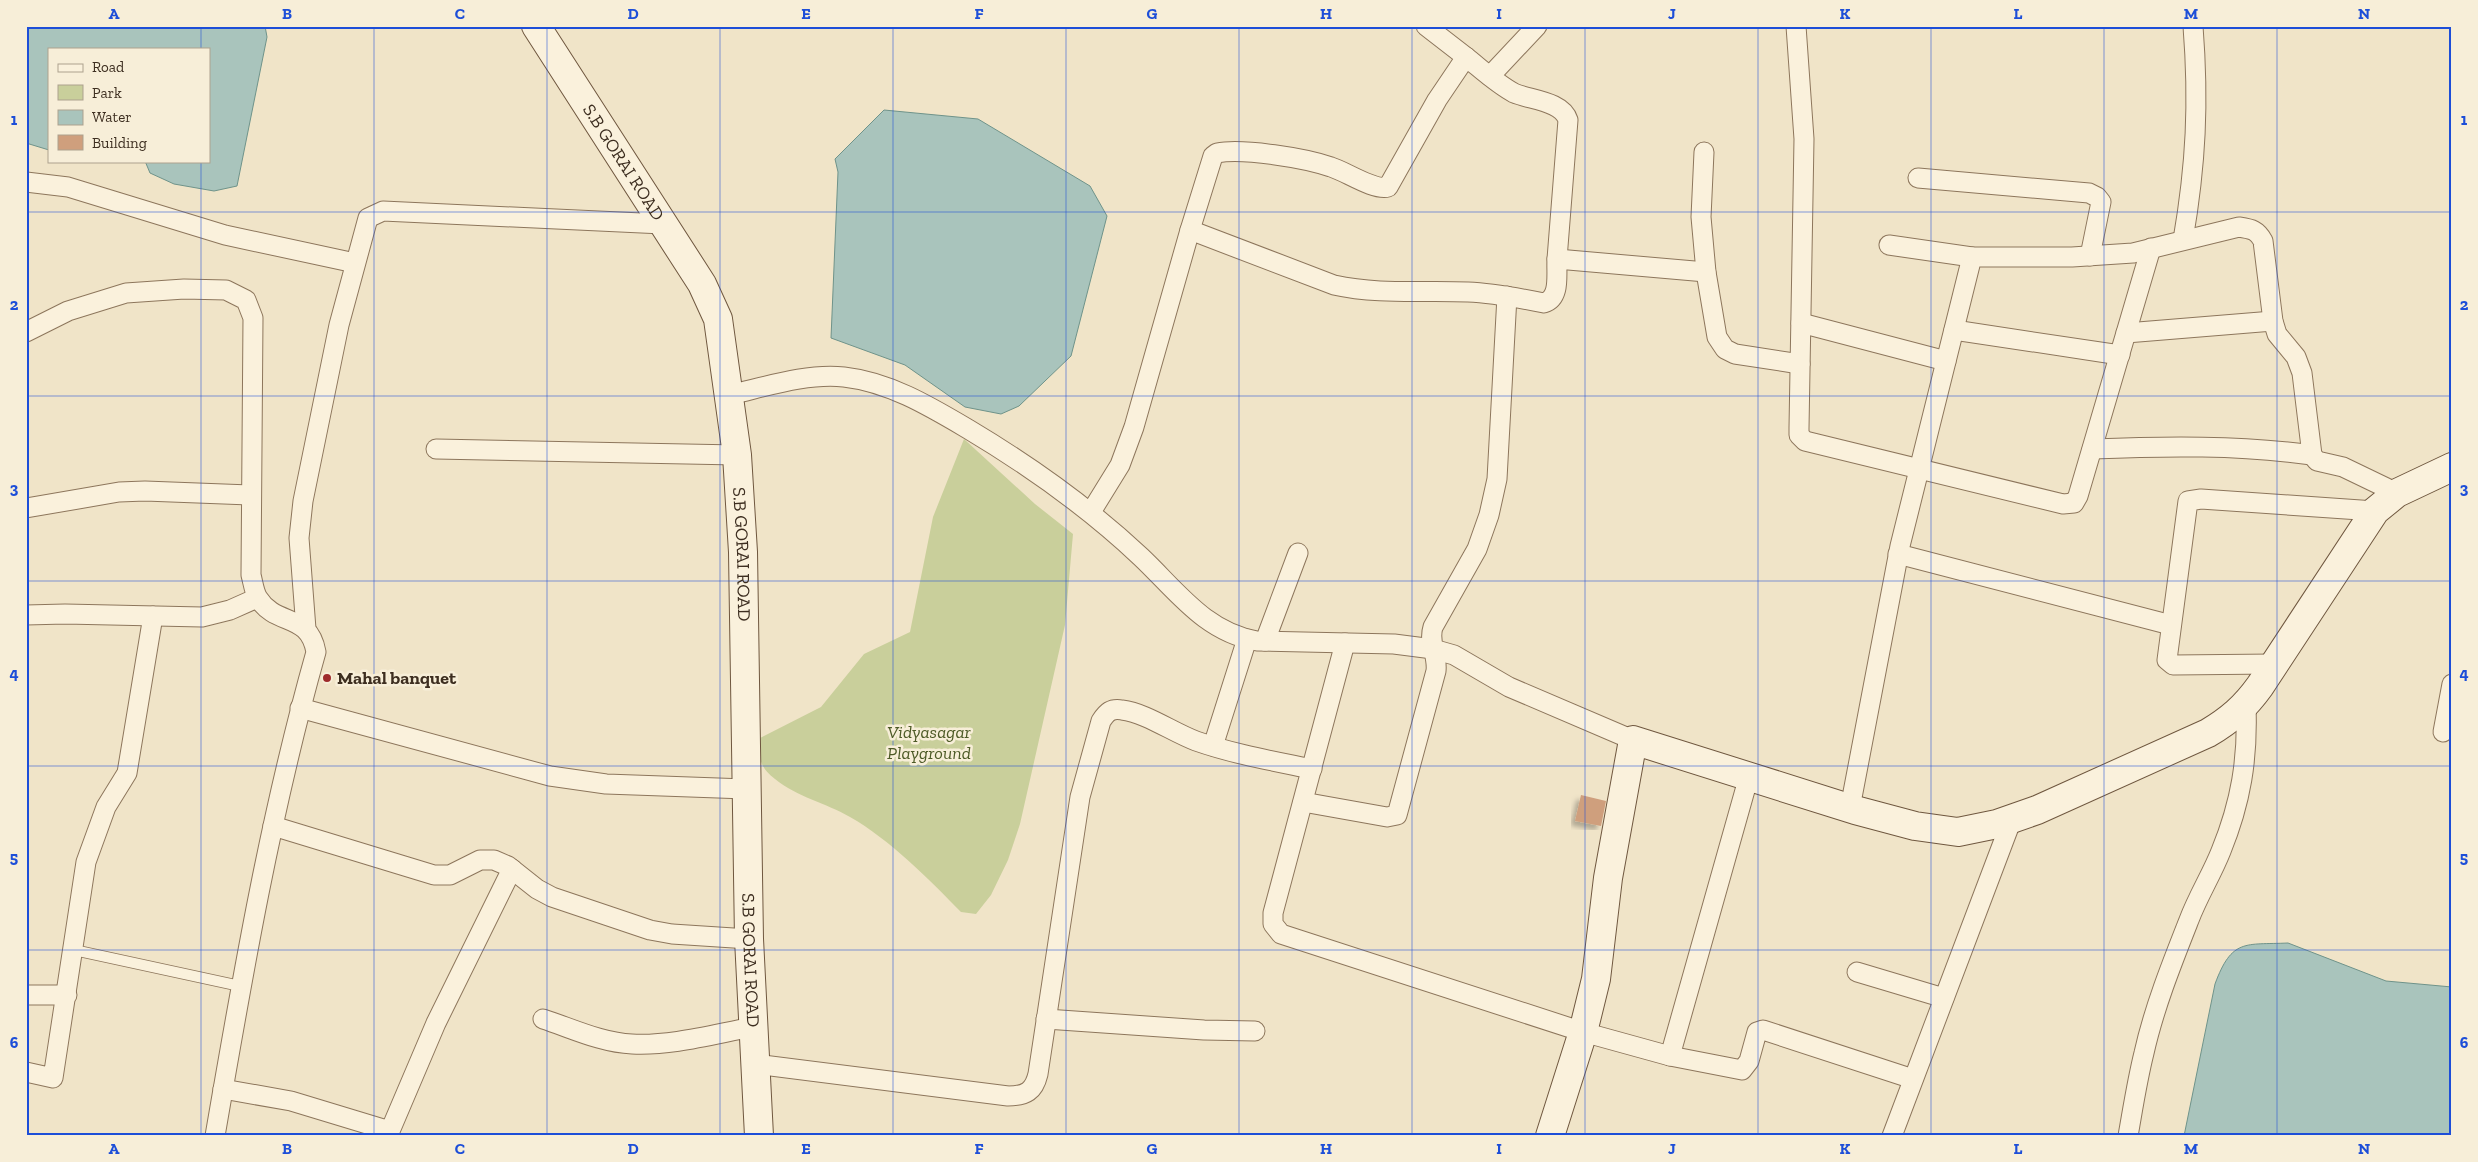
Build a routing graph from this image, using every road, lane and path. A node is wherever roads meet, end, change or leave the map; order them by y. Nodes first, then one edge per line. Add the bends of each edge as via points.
1 (536, 26) edge
2 (1426, 26) edge
3 (1537, 26) edge
4 (1796, 26) edge
5 (2193, 26) edge
6 (1466, 57) junction
7 (1490, 76) junction
8 (1704, 152) dead end
9 (1918, 178) dead end
10 (26, 182) edge
11 (663, 224) junction
12 (1190, 230) junction
13 (2183, 240) junction
14 (1889, 245) dead end
15 (2151, 248) junction
16 (2090, 256) junction
17 (1972, 257) junction
18 (1557, 259) junction
19 (356, 263) junction
20 (1706, 272) junction
21 (1507, 296) junction
22 (2273, 321) junction
23 (1801, 323) junction
24 (1954, 330) junction
25 (26, 332) edge
26 (2126, 332) junction
27 (2120, 355) junction
28 (1946, 361) junction
29 (1800, 364) junction
30 (729, 395) junction
31 (436, 449) dead end
32 (2092, 449) junction
33 (737, 455) junction
34 (2312, 455) junction
35 (2452, 467) edge
36 (1920, 468) junction
37 (2397, 493) junction
38 (250, 495) junction
39 (26, 508) edge
40 (2374, 510) junction
41 (1090, 512) junction
42 (1298, 553) dead end
43 (1898, 554) junction
44 (257, 598) junction
45 (26, 615) edge
46 (153, 616) junction
47 (2170, 625) junction
48 (306, 628) junction
49 (1256, 640) junction
50 (1345, 643) junction
51 (1433, 649) junction
52 (2274, 664) junction
53 (2452, 684) edge
54 (2246, 706) junction
55 (300, 708) junction
56 (2443, 732) dead end
57 (1633, 740) junction
58 (1214, 746) junction
59 (1312, 769) junction
60 (1749, 776) junction
61 (746, 789) junction
62 (1303, 802) junction
63 (1850, 808) junction
64 (2012, 819) junction
65 (273, 826) junction
66 (512, 870) junction
67 (749, 939) junction
68 (74, 950) junction
69 (1857, 972) dead end
70 (240, 986) junction
71 (26, 995) edge
72 (67, 996) junction
73 (1944, 998) junction
74 (543, 1019) dead end
75 (1046, 1019) junction
76 (753, 1026) junction
77 (1255, 1031) dead end
78 (1583, 1032) junction
79 (1670, 1056) junction
80 (755, 1064) junction
81 (26, 1072) edge
82 (1913, 1079) junction
83 (223, 1089) junction
84 (393, 1134) edge
85 (215, 1136) edge
86 (759, 1136) edge
87 (1550, 1136) edge
88 (1892, 1136) edge
89 (2128, 1136) edge

1 - 11 street, S.B GORAI ROAD
2 - 6 street
3 - 7 street
4 - 23 street via 1804,138
5 - 13 street via 2197,69 2196,131 2192,189
6 - 7 street
6 - 12 street via 1436,100 1388,187 1378,187 1332,167 1299,158 1217,153
7 - 18 street via 1512,92 1558,108 1566,114
8 - 20 street via 1701,217
9 - 16 street via 2089,193 2101,202
10 - 19 street via 68,187 225,235
11 - 19 street via 383,212 368,218
11 - 30 street, S.B GORAI ROAD via 702,284 718,319
12 - 21 street via 1355,290
12 - 41 street via 1134,427 1120,465
13 - 15 street
13 - 22 street via 2239,228 2258,232 2263,241
14 - 17 street
15 - 16 street via 2133,253
15 - 26 street
16 - 17 street
17 - 24 street
18 - 20 street
18 - 21 street via 1556,290 1550,301 1544,303
19 - 48 street via 339,325 303,501 299,538
20 - 29 street via 1717,337 1726,349 1746,356
21 - 51 street via 1497,478 1490,516 1477,549 1432,627 1430,641
22 - 26 street
22 - 34 street via 2278,334 2296,357 2302,373
23 - 28 street
23 - 29 street
24 - 27 street
24 - 28 street
25 - 38 street via 68,311 126,293 226,290 246,300 253,318
26 - 27 street
27 - 32 street
28 - 36 street
29 - 36 street via 1799,435 1805,440
30 - 33 street, S.B GORAI ROAD
30 - 41 street via 809,377 842,376 870,381 925,403 956,421 1026,465
31 - 33 street
32 - 34 street via 2179,446 2276,450
32 - 36 street via 2078,496 2069,505
33 - 61 street, S.B GORAI ROAD via 743,552
34 - 37 street via 2317,461 2343,467
35 - 37 street
36 - 43 street
37 - 40 street
38 - 39 street via 128,492
38 - 44 street via 250,575
40 - 47 street via 2200,499 2188,502
40 - 52 street
41 - 49 street via 1197,613 1216,627
42 - 49 street
43 - 47 street
43 - 63 street
44 - 46 street via 230,610 202,617
44 - 48 street via 272,612
45 - 46 street
46 - 68 street via 128,773 106,807 86,862
47 - 52 street via 2166,655 2173,664
48 - 55 street via 314,638 316,652
49 - 50 street
49 - 58 street
50 - 51 street
50 - 59 street
51 - 57 street via 1454,655 1509,687
51 - 62 street via 1436,671 1397,815
52 - 54 street
53 - 56 street
54 - 64 street via 2208,733
54 - 89 street via 2247,746 2234,814 2189,918 2154,1017
55 - 61 street via 550,776 606,784
55 - 65 street
57 - 60 street
57 - 78 street via 1608,878 1596,979
58 - 59 street
58 - 75 street via 1171,732 1133,712 1114,709 1101,721 1080,797
59 - 62 street
60 - 63 street
60 - 79 street
61 - 67 street, S.B GORAI ROAD
62 - 78 street via 1273,913 1276,930
63 - 64 street via 1915,826 1958,832
64 - 73 street
65 - 66 street via 434,875 450,875 480,860 494,860
65 - 70 street
66 - 67 street via 552,897 650,930
66 - 84 street via 436,1023
67 - 76 street, S.B GORAI ROAD
68 - 70 lane
68 - 72 street
69 - 73 street
70 - 83 street
71 - 72 street
72 - 81 street via 53,1078
73 - 82 street
74 - 76 street via 630,1044 657,1044
75 - 77 street
75 - 80 street via 1035,1085 1028,1093 1019,1096
76 - 80 street, S.B GORAI ROAD
78 - 79 street
78 - 87 street
79 - 82 street via 1742,1070 1749,1061 1757,1032 1763,1030
80 - 86 street, S.B GORAI ROAD
82 - 88 street
83 - 84 street via 291,1101
83 - 85 street

